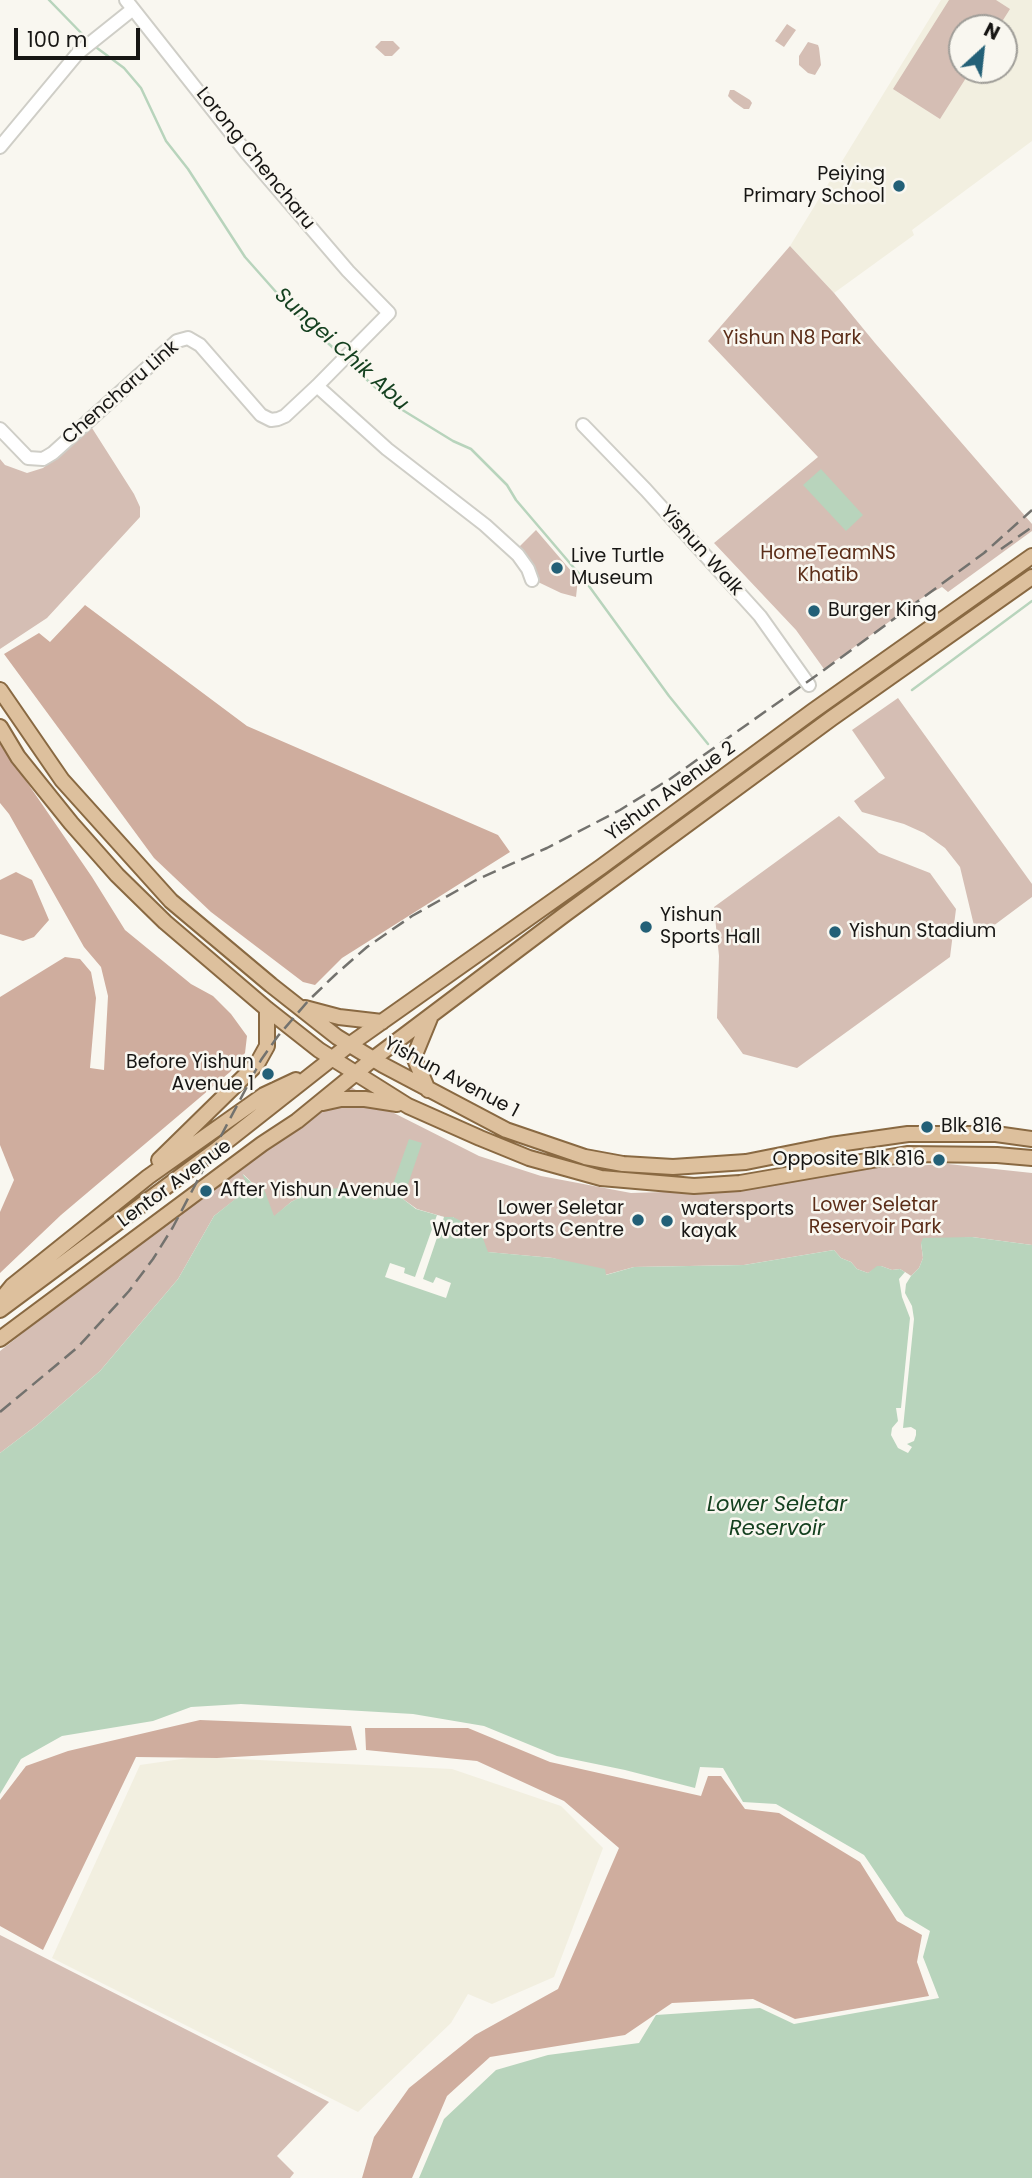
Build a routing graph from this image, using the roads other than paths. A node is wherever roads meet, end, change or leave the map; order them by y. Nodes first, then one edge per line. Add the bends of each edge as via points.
1 (130, 4) edge
2 (0, 147) edge
3 (389, 313) joint
4 (317, 386) junction
5 (583, 425) dead end
6 (0, 429) edge
7 (1032, 556) edge
8 (1032, 577) edge
9 (532, 580) dead end
10 (809, 685) dead end
11 (0, 690) edge
12 (0, 727) edge
13 (300, 1007) junction
14 (267, 1009) junction
15 (431, 1014) junction
16 (382, 1022) junction
17 (349, 1045) junction
18 (331, 1058) junction
19 (373, 1059) junction
20 (313, 1072) junction
21 (356, 1074) junction
22 (428, 1090) junction
23 (319, 1104) junction
24 (408, 1106) junction
25 (524, 1136) junction
26 (1032, 1139) edge
27 (529, 1158) junction
28 (1032, 1158) edge
29 (110, 1207) junction
30 (0, 1301) edge
31 (0, 1310) edge
32 (0, 1339) edge

1 - 2 street via 82,49
1 - 3 street, Lorong Chencharu via 246,152
3 - 4 street, Chencharu Link
4 - 6 street, Chencharu Link via 285,416 266,418 200,345 188,338 43,458 28,458
4 - 9 street via 518,555
5 - 10 street, Yishun Walk via 760,617
7 - 16 main road, Yishun Avenue 2
8 - 15 main road, Yishun Avenue 2 via 832,718
11 - 13 main road, Yishun Avenue 1 via 62,780 171,901
12 - 14 main road, Yishun Avenue 1 via 26,766 117,875
13 - 16 main road
13 - 17 main road, Yishun Avenue 1
14 - 18 main road, Yishun Avenue 1
14 - 29 main road via 267,1046 257,1064
15 - 19 main road, Yishun Avenue 2
15 - 22 main road via 414,1057
16 - 17 main road, Yishun Avenue 2
17 - 18 main road, Yishun Avenue 2
17 - 19 main road, Yishun Avenue 1
18 - 20 main road, Lentor Avenue
18 - 21 main road, Yishun Avenue 1
19 - 21 main road, Lentor Avenue
19 - 22 main road, Yishun Avenue 1
20 - 29 main road via 270,1091
20 - 31 main road, Lentor Avenue
21 - 23 main road, Lentor Avenue
21 - 24 main road, Yishun Avenue 1
22 - 25 main road, Yishun Avenue 1
23 - 24 main road via 365,1099
23 - 32 main road, Lentor Avenue
24 - 27 main road, Yishun Avenue 1
25 - 26 main road, Yishun Avenue 1 via 585,1157 673,1167 746,1162 908,1134 996,1134
25 - 27 main road via 514,1138 511,1144
27 - 28 main road, Yishun Avenue 1 via 601,1178 694,1186 740,1183 907,1154
29 - 30 main road via 12,1286

